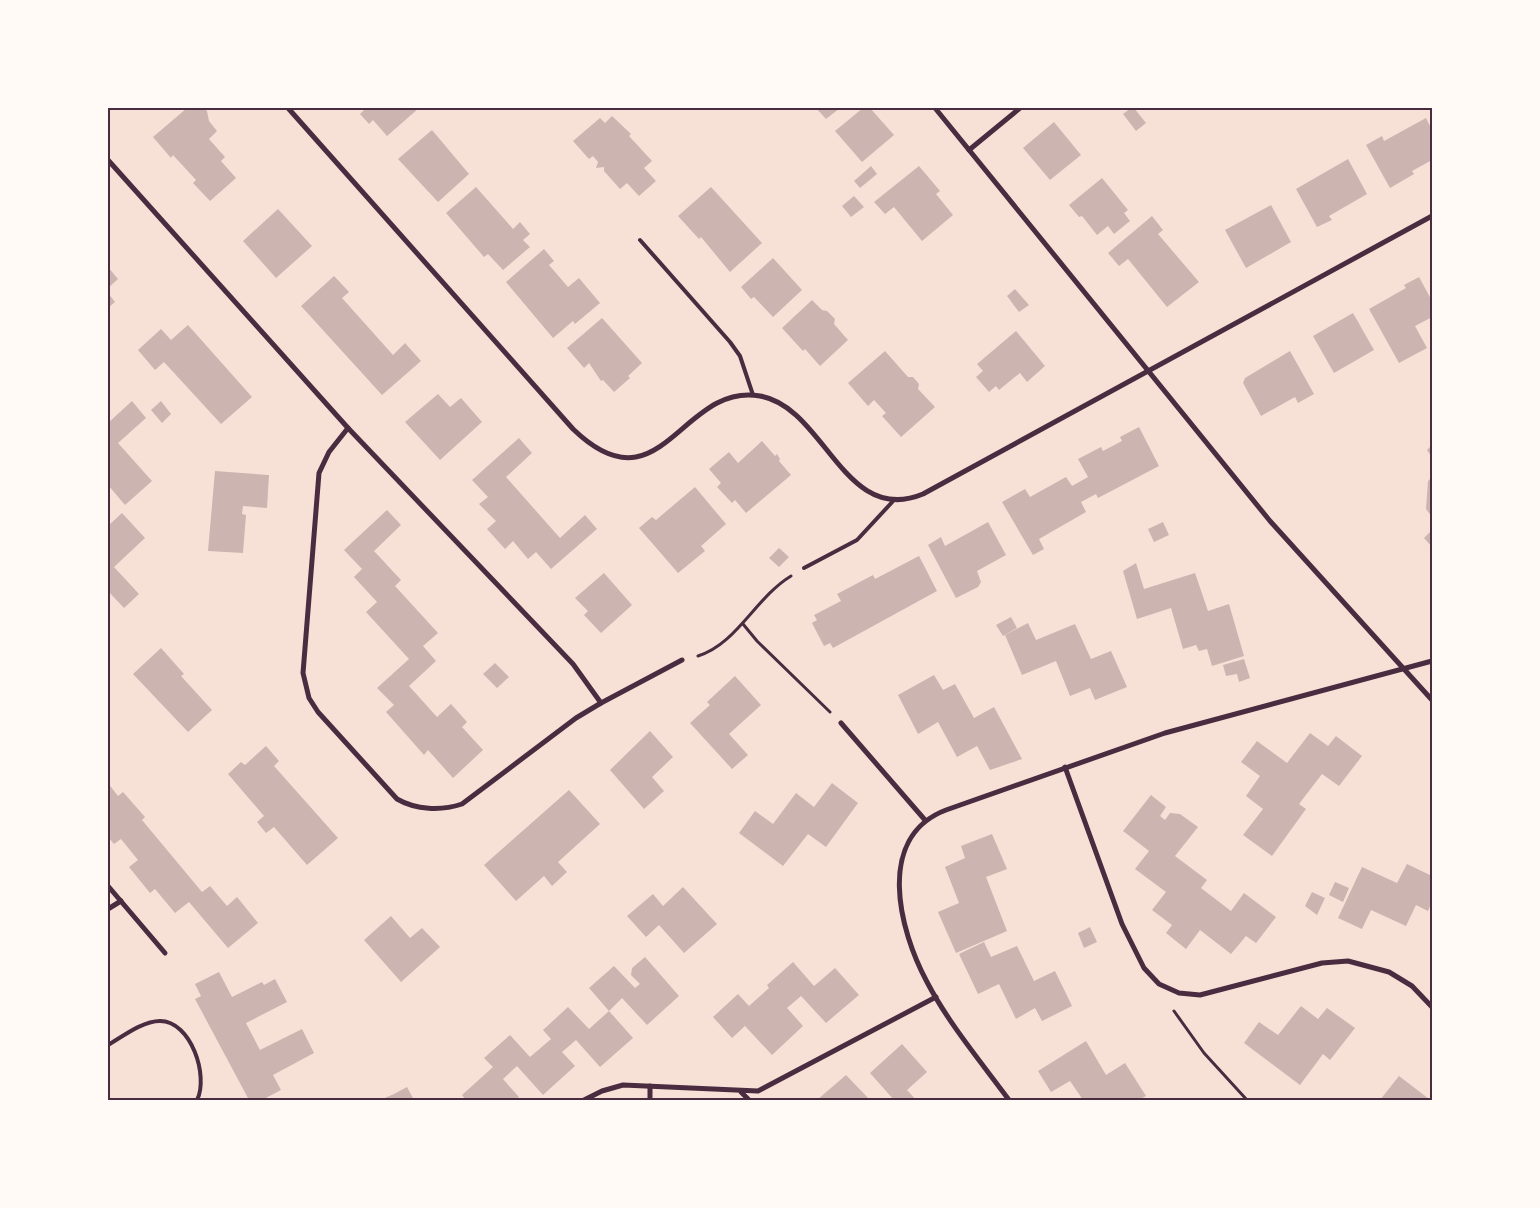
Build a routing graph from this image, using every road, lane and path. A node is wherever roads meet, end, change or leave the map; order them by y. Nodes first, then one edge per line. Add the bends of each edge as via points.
1 (288, 108) edge
2 (935, 108) edge
3 (1020, 108) edge
4 (969, 150) junction
5 (108, 160) edge
6 (1432, 216) edge
7 (640, 240) dead end
8 (1150, 371) junction
9 (753, 395) junction
10 (348, 428) junction
11 (895, 499) junction
12 (804, 568) joint
13 (743, 624) junction
14 (682, 660) joint
15 (1432, 661) edge
16 (1404, 668) junction
17 (1432, 700) edge
18 (601, 702) junction
19 (841, 722) joint
20 (1065, 767) junction
21 (925, 820) junction
22 (108, 886) edge
23 (121, 901) junction
24 (108, 909) edge
25 (165, 952) dead end
26 (1159, 984) junction
27 (936, 997) junction
28 (1432, 1007) edge
29 (108, 1045) edge
30 (650, 1086) junction
31 (741, 1092) junction
32 (197, 1100) edge
33 (584, 1100) edge
34 (650, 1100) edge
35 (749, 1100) edge
36 (1009, 1100) edge
37 (1247, 1100) edge

1 - 9 street via 573,429 596,449 629,457 649,453 666,444 717,402 733,396
2 - 4 street
3 - 4 street
4 - 8 street
5 - 10 street
6 - 8 street
7 - 9 lane via 730,342 740,356
8 - 11 street via 923,494
8 - 16 street via 1287,542
9 - 11 street via 773,399 788,408 855,482 878,496
10 - 18 street via 573,664
10 - 18 street via 329,452 319,474 303,673 309,698 318,712 390,792 404,803 417,807 443,808 462,804
11 - 12 lane via 857,540
12 - 13 path via 761,599
13 - 14 path via 715,648
13 - 19 path
14 - 18 street
15 - 16 street
16 - 17 street
16 - 20 street via 1183,727
19 - 21 street
20 - 21 street via 939,812
20 - 26 street via 1125,930 1144,968
21 - 27 street via 906,845 900,892 915,954
22 - 23 street
23 - 24 street
23 - 25 street
26 - 28 street via 1179,993 1200,995 1322,963 1348,961 1389,972 1412,986
26 - 37 path via 1190,1036
27 - 31 street via 766,1088
27 - 36 street
29 - 32 lane via 152,1022 178,1027 201,1069 202,1090
30 - 31 street
30 - 33 street via 614,1087
30 - 34 street
31 - 35 street

